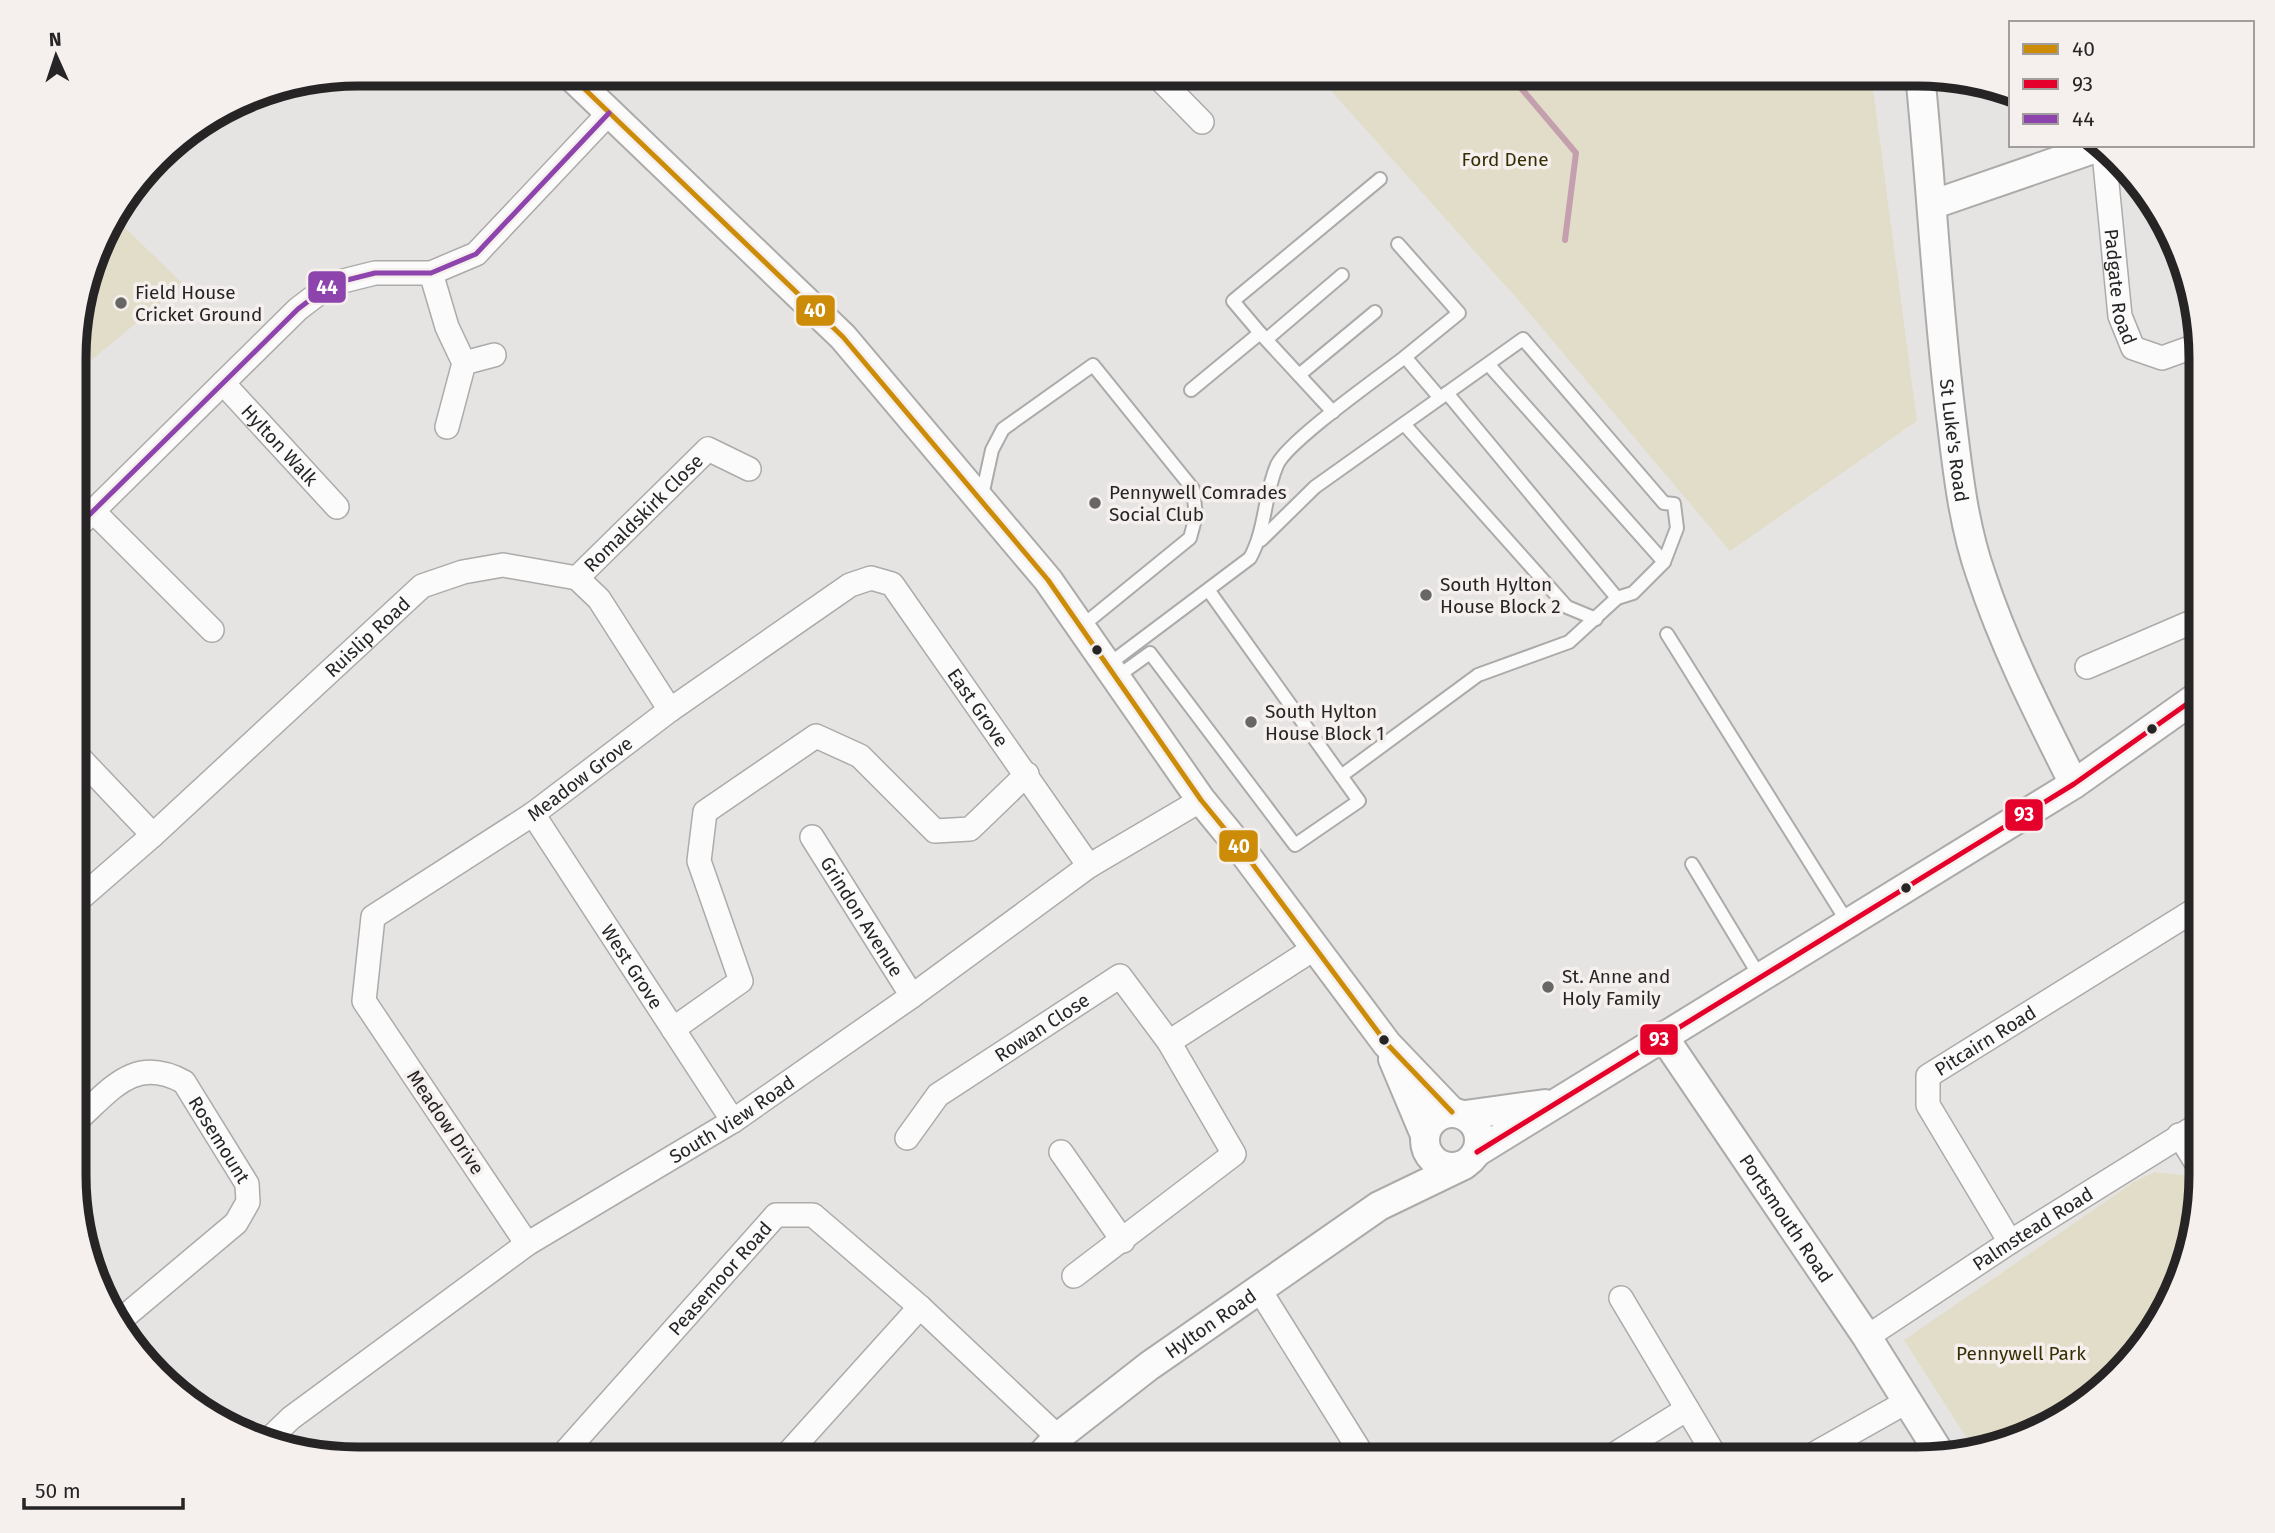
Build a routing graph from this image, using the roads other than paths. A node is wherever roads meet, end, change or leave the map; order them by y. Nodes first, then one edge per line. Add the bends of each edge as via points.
1 (581, 86) edge
2 (1167, 86) edge
3 (1921, 86) edge
4 (609, 113) junction
5 (1202, 122) dead end
6 (2092, 149) edge
7 (2105, 162) edge
8 (1380, 179) dead end
9 (1934, 204) junction
10 (1398, 244) dead end
11 (431, 273) junction
12 (1342, 275) dead end
13 (1375, 312) dead end
14 (1264, 336) junction
15 (2189, 348) edge
16 (494, 355) dead end
17 (1405, 357) junction
18 (464, 363) junction
19 (1488, 363) junction
20 (1299, 375) junction
21 (223, 383) junction
22 (1191, 390) dead end
23 (1443, 396) junction
24 (1333, 412) junction
25 (1404, 424) junction
26 (447, 427) dead end
27 (749, 469) dead end
28 (981, 500) junction
29 (337, 507) dead end
30 (93, 511) junction
31 (86, 518) edge
32 (1261, 540) junction
33 (1664, 562) junction
34 (577, 578) junction
35 (850, 585) joint
36 (1209, 591) junction
37 (1616, 598) junction
38 (1596, 619) junction
39 (2189, 623) edge
40 (1082, 626) junction
41 (212, 630) dead end
42 (1667, 634) dead end
43 (2087, 667) dead end
44 (1113, 670) junction
45 (2189, 703) edge
46 (670, 710) junction
47 (86, 765) edge
48 (1027, 774) junction
49 (1341, 776) junction
50 (2074, 784) junction
51 (1201, 800) junction
52 (533, 814) junction
53 (153, 835) junction
54 (812, 837) dead end
55 (1692, 864) dead end
56 (1089, 866) junction
57 (86, 893) edge
58 (2189, 913) edge
59 (1848, 923) junction
60 (1315, 948) junction
61 (1760, 976) junction
62 (912, 996) junction
63 (365, 1001) joint
64 (673, 1029) junction
65 (1663, 1036) junction
66 (1169, 1042) junction
67 (1387, 1044) junction
68 (1555, 1103) junction
69 (86, 1112) edge
70 (1459, 1114) junction
71 (733, 1121) junction
72 (2189, 1130) edge
73 (2179, 1135) junction
74 (907, 1138) dead end
75 (1425, 1140) junction
76 (2189, 1151) edge
77 (1061, 1152) dead end
78 (1470, 1159) junction
79 (1392, 1197) junction
80 (1123, 1241) junction
81 (2010, 1242) junction
82 (527, 1244) junction
83 (1074, 1276) dead end
84 (1259, 1289) junction
85 (1621, 1298) dead end
86 (920, 1307) junction
87 (125, 1316) edge
88 (1867, 1337) junction
89 (1908, 1401) junction
90 (1687, 1409) junction
91 (274, 1434) edge
92 (1058, 1437) junction
93 (571, 1447) edge
94 (794, 1447) edge
95 (1049, 1447) edge
96 (1358, 1447) edge
97 (1627, 1447) edge
98 (1710, 1447) edge
99 (1826, 1447) edge
100 (1936, 1447) edge

1 - 4 street
2 - 5 street
3 - 9 street, St Luke's Road
4 - 11 street via 476,254
4 - 28 street via 843,337
6 - 9 street
7 - 15 street, Padgate Road via 2120,316 2133,348 2162,358
8 - 14 lane via 1233,301
9 - 50 street, St Luke's Road via 1938,318 1960,487 1980,574 2025,687
10 - 17 lane via 1458,313
11 - 18 street via 447,327
11 - 21 street via 375,273 331,285 298,309
12 - 14 lane
13 - 20 lane
14 - 20 lane
14 - 22 lane
16 - 18 street
17 - 23 lane
17 - 24 lane
18 - 26 street
19 - 23 lane
19 - 33 lane
19 - 33 lane via 1523,339 1664,503 1674,504 1678,528
20 - 24 lane
21 - 29 street, Hylton Walk
21 - 30 street
23 - 25 lane
23 - 37 lane
24 - 32 lane via 1278,462 1263,511
25 - 32 lane via 1315,487
25 - 38 lane via 1567,607
27 - 34 street, Romaldskirk Close via 708,449
28 - 40 street
28 - 40 lane via 992,450 1003,429 1093,365 1193,489 1196,516 1190,538
30 - 31 street
30 - 41 street
32 - 36 lane via 1250,558
33 - 37 lane via 1633,593
34 - 46 street via 599,599
34 - 53 street, Ruislip Road via 503,565 422,586
35 - 46 street, Meadow Grove
35 - 48 street, East Grove via 871,578 892,584
36 - 44 lane
36 - 49 lane
37 - 38 lane
38 - 49 lane via 1569,642 1478,675
39 - 43 street
40 - 44 street
42 - 59 lane
44 - 49 lane via 1150,653 1294,845 1359,801
44 - 51 street
45 - 50 street, Hylton Road
46 - 52 street, Meadow Grove
47 - 53 street
48 - 56 street, East Grove
48 - 64 street via 970,829 934,831 860,756 816,736 705,812 699,860 741,981
50 - 59 street, Hylton Road
51 - 56 street, South View Road
51 - 60 street
52 - 63 street, Meadow Grove via 373,917
52 - 64 street, West Grove
53 - 57 street, Ruislip Road
54 - 62 street, Grindon Avenue
55 - 61 lane
56 - 62 street, South View Road
58 - 81 street, Pitcairn Road via 1928,1076 1928,1105
59 - 61 street, Hylton Road
60 - 66 street
60 - 67 street
61 - 65 street, Hylton Road
62 - 71 street, South View Road
63 - 82 street, Meadow Drive
64 - 71 street, West Grove
65 - 68 street, Hylton Road
65 - 88 street, Portsmouth Road
66 - 74 street, Rowan Close via 1120,976 937,1095
66 - 80 street, Rowan Close via 1234,1154
67 - 70 street
67 - 75 street
68 - 70 street, Hylton Road
68 - 78 street, Hylton Road
69 - 87 street, Rosemount via 129,1075 150,1069 169,1074 184,1082 247,1184 248,1202 236,1223
70 - 75 street via 1431,1122
70 - 78 street via 1476,1125 1479,1134
71 - 82 street, South View Road
72 - 73 street, Palmstead Road
73 - 76 street
73 - 81 street, Palmstead Road
75 - 78 street via 1435,1162 1446,1167
75 - 79 street, Hylton Road
77 - 80 street
78 - 79 street, Hylton Road
79 - 84 street, Hylton Road
80 - 83 street, Rowan Close
81 - 88 street, Palmstead Road
82 - 91 street, South View Road
84 - 92 street, Hylton Road
84 - 96 street
85 - 90 street
86 - 92 street, Peasemoor Road
86 - 93 street, Peasemoor Road via 813,1214 776,1215
86 - 94 street
88 - 89 street, Portsmouth Road
89 - 99 street
89 - 100 street, Portsmouth Road
90 - 97 street
90 - 98 street
92 - 95 street, Hylton Road

